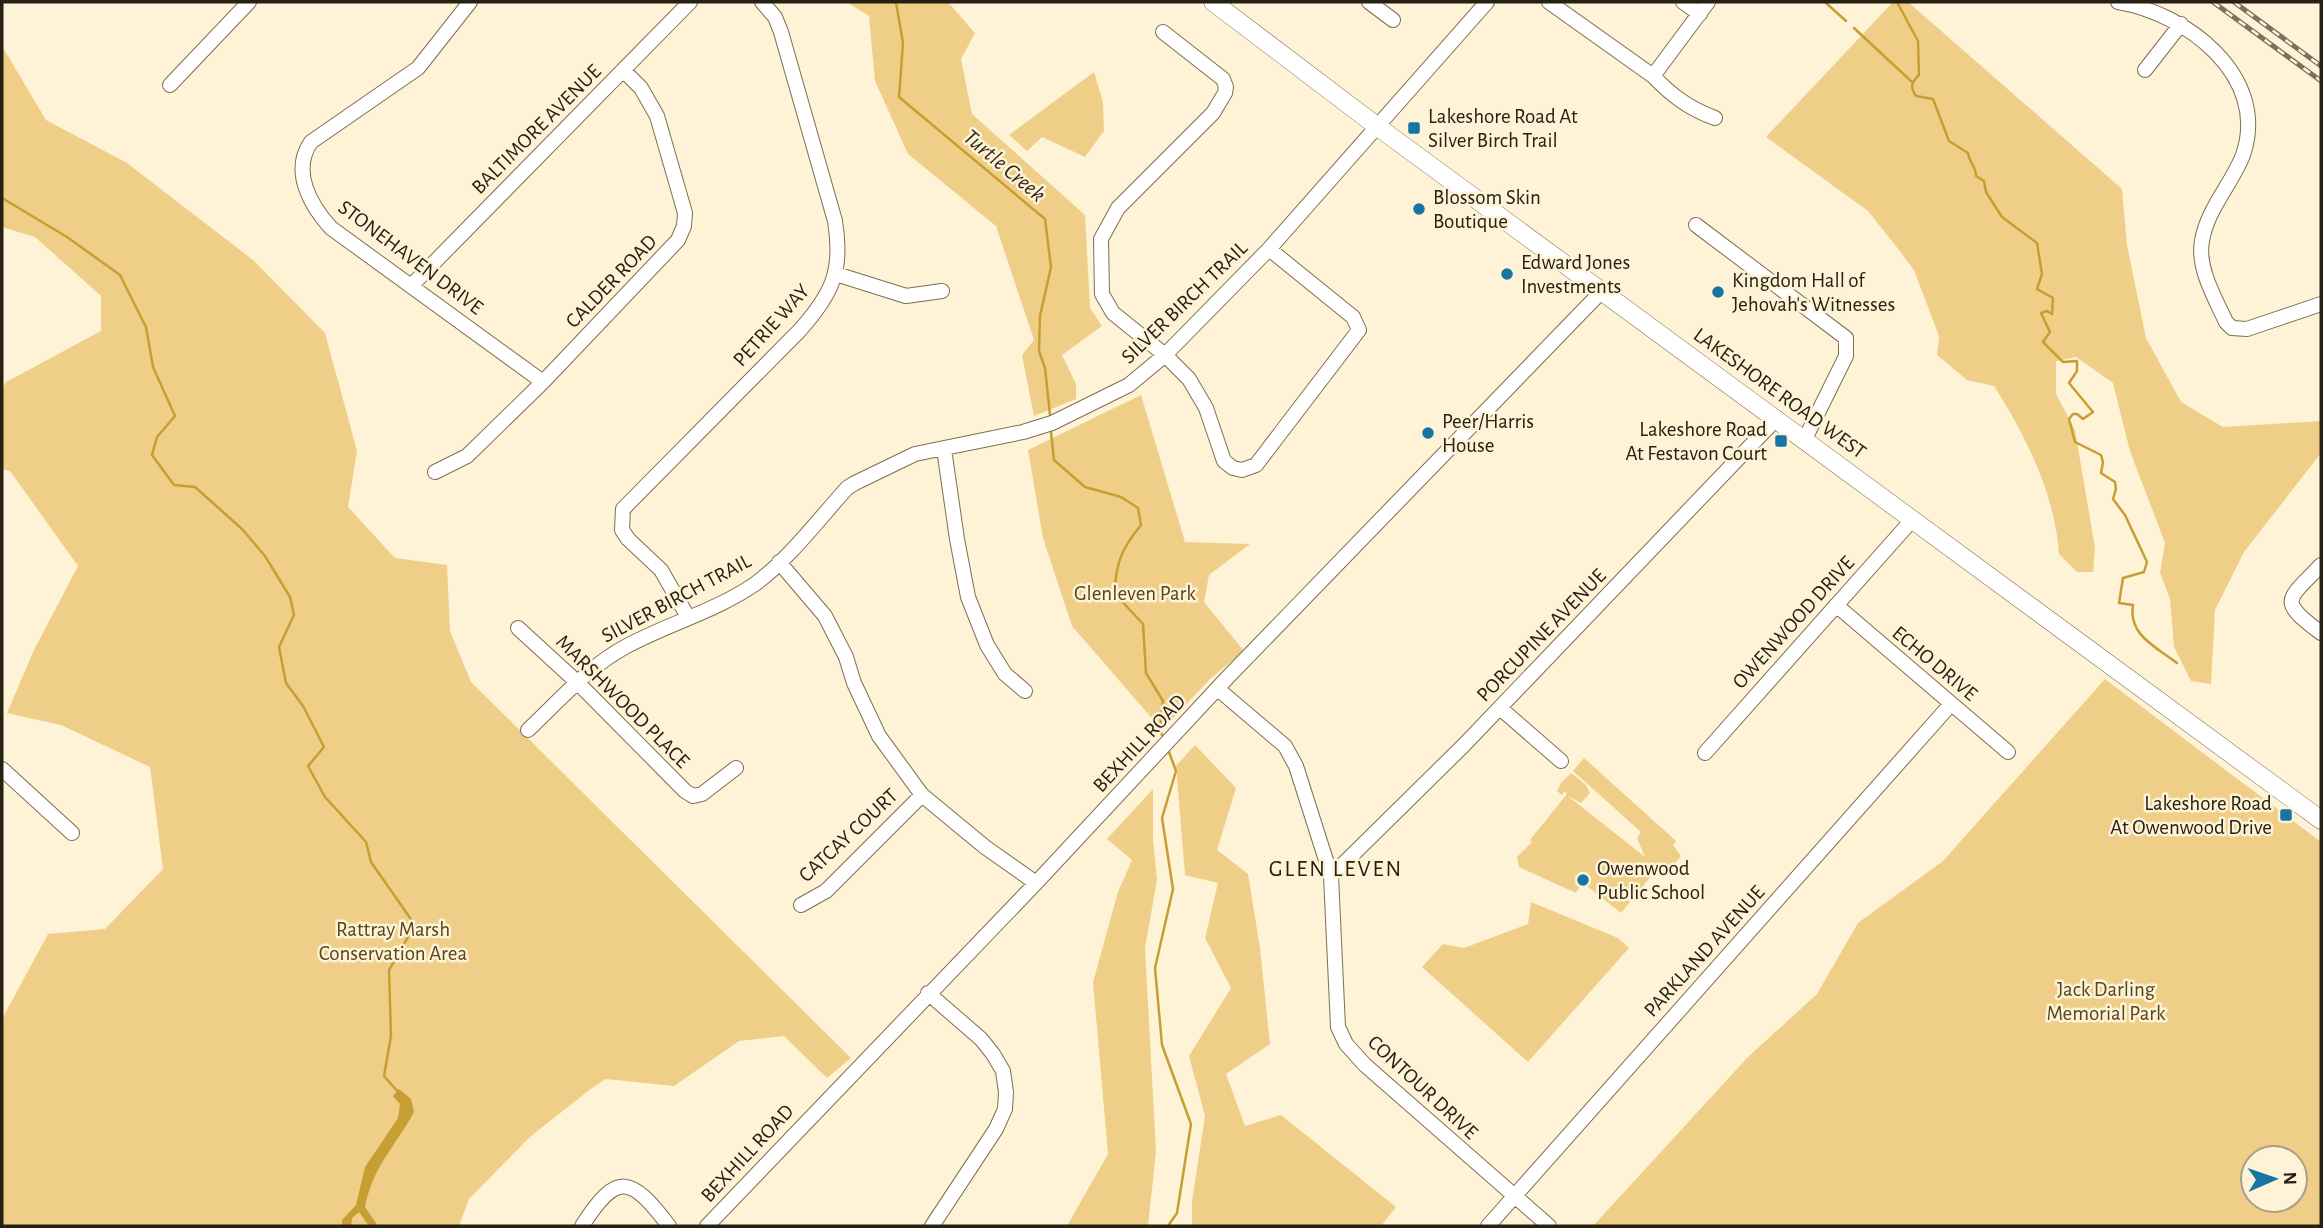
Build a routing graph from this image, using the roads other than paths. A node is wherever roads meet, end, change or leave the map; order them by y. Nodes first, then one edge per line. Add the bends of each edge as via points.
1 (249, 2) edge
2 (470, 2) edge
3 (690, 2) edge
4 (762, 2) edge
5 (1213, 2) edge
6 (1368, 2) edge
7 (1488, 2) edge
8 (1549, 2) edge
9 (1683, 2) edge
10 (2118, 2) edge
11 (1704, 8) edge
12 (1393, 20) dead end
13 (2181, 24) junction
14 (1163, 32) dead end
15 (2145, 70) dead end
16 (623, 71) junction
17 (1653, 76) junction
18 (170, 85) dead end
19 (1715, 118) dead end
20 (1378, 127) junction
21 (1696, 225) dead end
22 (1269, 250) junction
23 (836, 274) junction
24 (412, 285) junction
25 (942, 291) dead end
26 (1602, 291) junction
27 (2321, 304) edge
28 (1166, 355) junction
29 (543, 382) junction
30 (1777, 418) junction
31 (1805, 439) junction
32 (944, 449) junction
33 (435, 472) dead end
34 (1913, 519) junction
35 (779, 562) junction
36 (2321, 565) edge
37 (1836, 606) junction
38 (688, 617) junction
39 (518, 628) dead end
40 (2321, 633) edge
41 (578, 683) junction
42 (1219, 690) junction
43 (1025, 691) dead end
44 (1951, 704) junction
45 (1500, 708) junction
46 (528, 730) dead end
47 (2008, 752) dead end
48 (1705, 753) dead end
49 (1561, 761) dead end
50 (736, 768) dead end
51 (2, 769) edge
52 (922, 795) junction
53 (2321, 820) edge
54 (72, 833) dead end
55 (1331, 876) junction
56 (1036, 883) junction
57 (802, 905) dead end
58 (928, 993) junction
59 (1514, 1197) junction
60 (582, 1226) edge
61 (668, 1226) edge
62 (707, 1226) edge
63 (932, 1226) edge
64 (1488, 1226) edge
65 (1549, 1226) edge

1 - 18 street
2 - 24 street, STONEHAVEN DRIVE via 418,68 311,142 301,165 314,206 331,228
3 - 16 street, BALTIMORE AVENUE
4 - 23 street, PETRIE WAY via 781,32 835,221
5 - 20 main road, LAKESHORE ROAD WEST
6 - 12 street
7 - 20 street, SILVER BIRCH TRAIL
8 - 17 street
9 - 11 street
10 - 13 street
11 - 17 street
13 - 15 street
13 - 27 street via 2221,58 2248,108 2243,155 2213,211 2202,243 2205,272 2226,322 2232,328 2247,329
14 - 28 street via 1223,79 1225,93 1213,113 1118,208 1101,239 1100,262 1102,294 1113,313
16 - 24 street, BALTIMORE AVENUE
16 - 29 street, CALDER ROAD via 642,88 657,116 685,213 684,226 672,248
17 - 19 street via 1691,109
20 - 22 street, SILVER BIRCH TRAIL
20 - 26 main road, LAKESHORE ROAD WEST
21 - 31 street via 1846,338 1846,356
22 - 28 street, SILVER BIRCH TRAIL
22 - 28 street via 1353,317 1359,330 1256,465 1242,470 1224,461 1206,408 1189,379
23 - 25 street via 906,296
23 - 38 street, PETRIE WAY via 821,306 807,322 623,509 622,530 661,570
24 - 29 street, STONEHAVEN DRIVE
26 - 30 main road, LAKESHORE ROAD WEST
26 - 42 street, BEXHILL ROAD
28 - 32 street, SILVER BIRCH TRAIL via 1129,385 1067,416 1023,432
29 - 33 street, CALDER ROAD via 467,456
30 - 31 main road, LAKESHORE ROAD WEST
30 - 45 street, PORCUPINE AVENUE
31 - 34 main road, LAKESHORE ROAD WEST
32 - 35 street, SILVER BIRCH TRAIL via 915,454 847,488
32 - 43 street via 968,597 1005,674
34 - 37 street, OWENWOOD DRIVE
34 - 53 main road, LAKESHORE ROAD WEST
35 - 38 street, SILVER BIRCH TRAIL via 754,584
35 - 52 street via 825,616 879,736
36 - 40 street via 2292,596 2291,604 2295,613
37 - 44 street, ECHO DRIVE
37 - 48 street, OWENWOOD DRIVE
38 - 41 street, SILVER BIRCH TRAIL via 624,647
39 - 41 street, MARSHWOOD PLACE
41 - 46 street, SILVER BIRCH TRAIL
41 - 50 street, MARSHWOOD PLACE via 693,796
42 - 55 street, CONTOUR DRIVE via 1292,755
42 - 56 street, BEXHILL ROAD
44 - 47 street, ECHO DRIVE
44 - 59 street, PARKLAND AVENUE
45 - 49 street
45 - 55 street, PORCUPINE AVENUE
51 - 54 street
52 - 56 street
52 - 57 street, CATCAY COURT via 826,891
55 - 59 street, CONTOUR DRIVE via 1338,1027 1346,1044
56 - 58 street, BEXHILL ROAD
58 - 62 street, BEXHILL ROAD
58 - 63 street via 993,1054 1003,1071 1006,1092 996,1129
59 - 64 street, PARKLAND AVENUE
59 - 65 street, CONTOUR DRIVE
60 - 61 street via 605,1194 626,1186 637,1191

